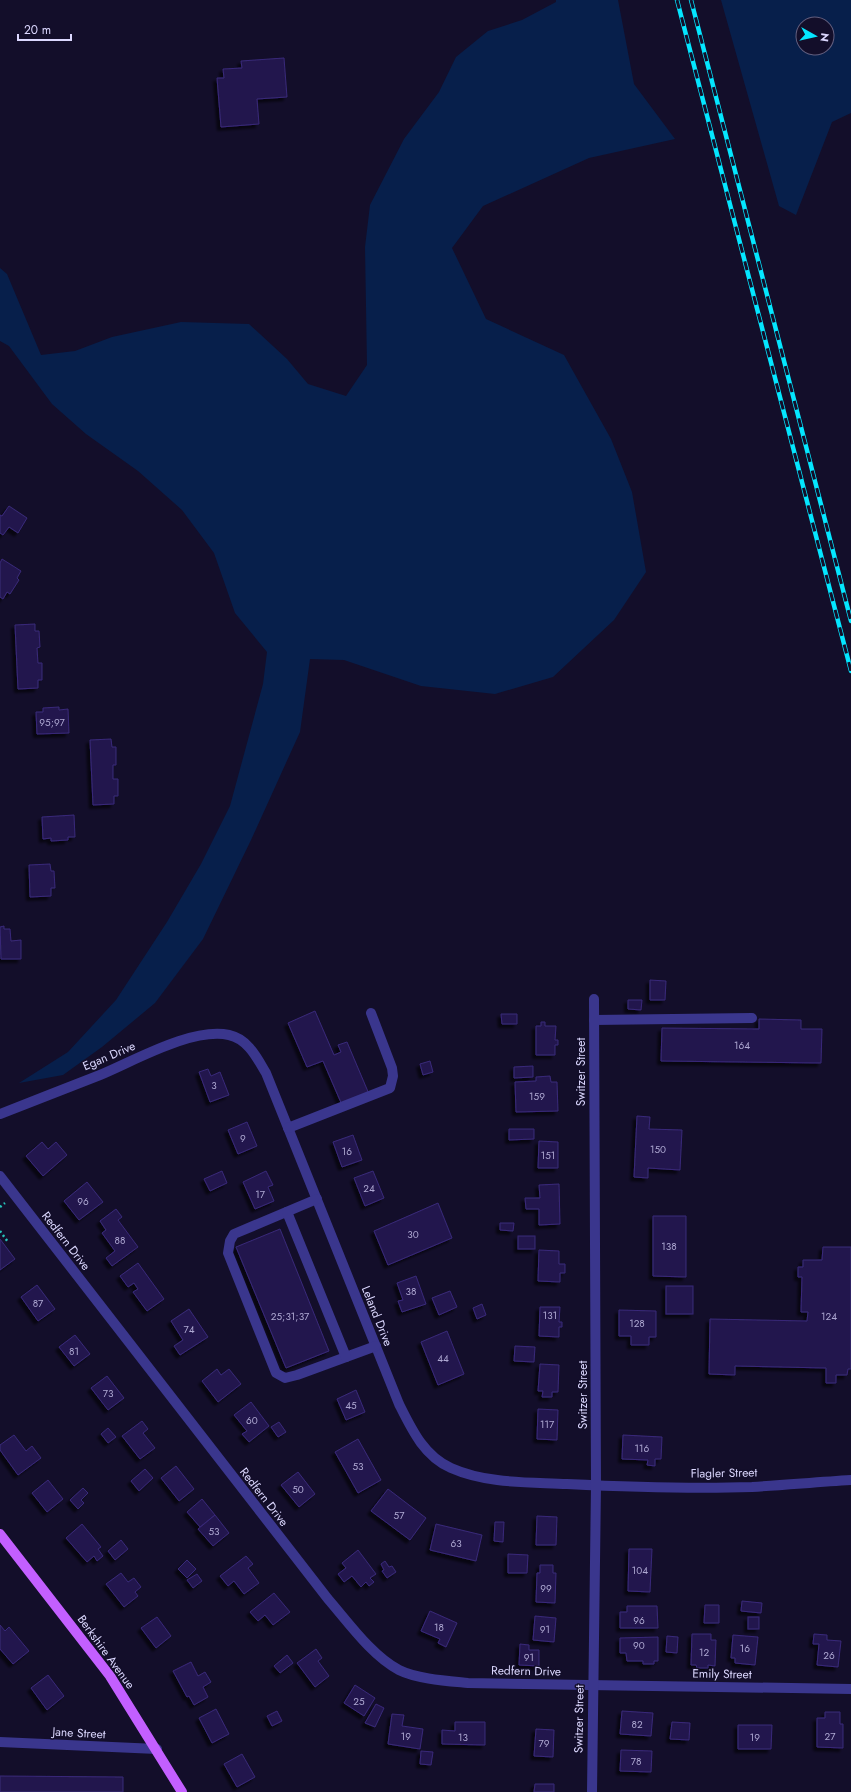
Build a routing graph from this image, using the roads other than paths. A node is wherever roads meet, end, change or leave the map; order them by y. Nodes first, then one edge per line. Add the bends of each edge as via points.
1 (594, 999) dead end
2 (370, 1013) dead end
3 (752, 1018) dead end
4 (594, 1020) junction
5 (230, 1035) joint
6 (0, 1114) edge
7 (288, 1128) junction
8 (0, 1176) edge
9 (317, 1199) junction
10 (287, 1212) junction
11 (376, 1346) junction
12 (346, 1357) junction
13 (851, 1480) edge
14 (596, 1485) junction
15 (0, 1534) edge
16 (592, 1686) junction
17 (851, 1689) edge
18 (0, 1742) edge
19 (157, 1749) junction
20 (182, 1792) edge
21 (592, 1792) edge

1 - 4 street, Switzer Street
2 - 7 street via 392,1068 390,1088
3 - 4 street
4 - 14 street, Switzer Street
5 - 6 street, Egan Drive via 206,1033 166,1046
5 - 7 street, Leland Drive via 249,1045 266,1073
7 - 9 street, Leland Drive
8 - 16 street, Redfern Drive via 262,1516 328,1599 376,1653 400,1670 443,1681
9 - 10 street
9 - 11 street, Leland Drive
10 - 12 street
10 - 12 street via 234,1234 230,1240 228,1253 276,1373 285,1378
11 - 12 street
11 - 14 street, Leland Drive via 399,1404 414,1434 431,1456 451,1468 479,1477
13 - 14 street, Flagler Street via 751,1487
14 - 16 street, Switzer Street
15 - 19 main road, Berkshire Avenue via 110,1676
16 - 17 street, Emily Street
16 - 21 street, Switzer Street
18 - 19 street, Jane Street
19 - 20 main road, Berkshire Avenue

